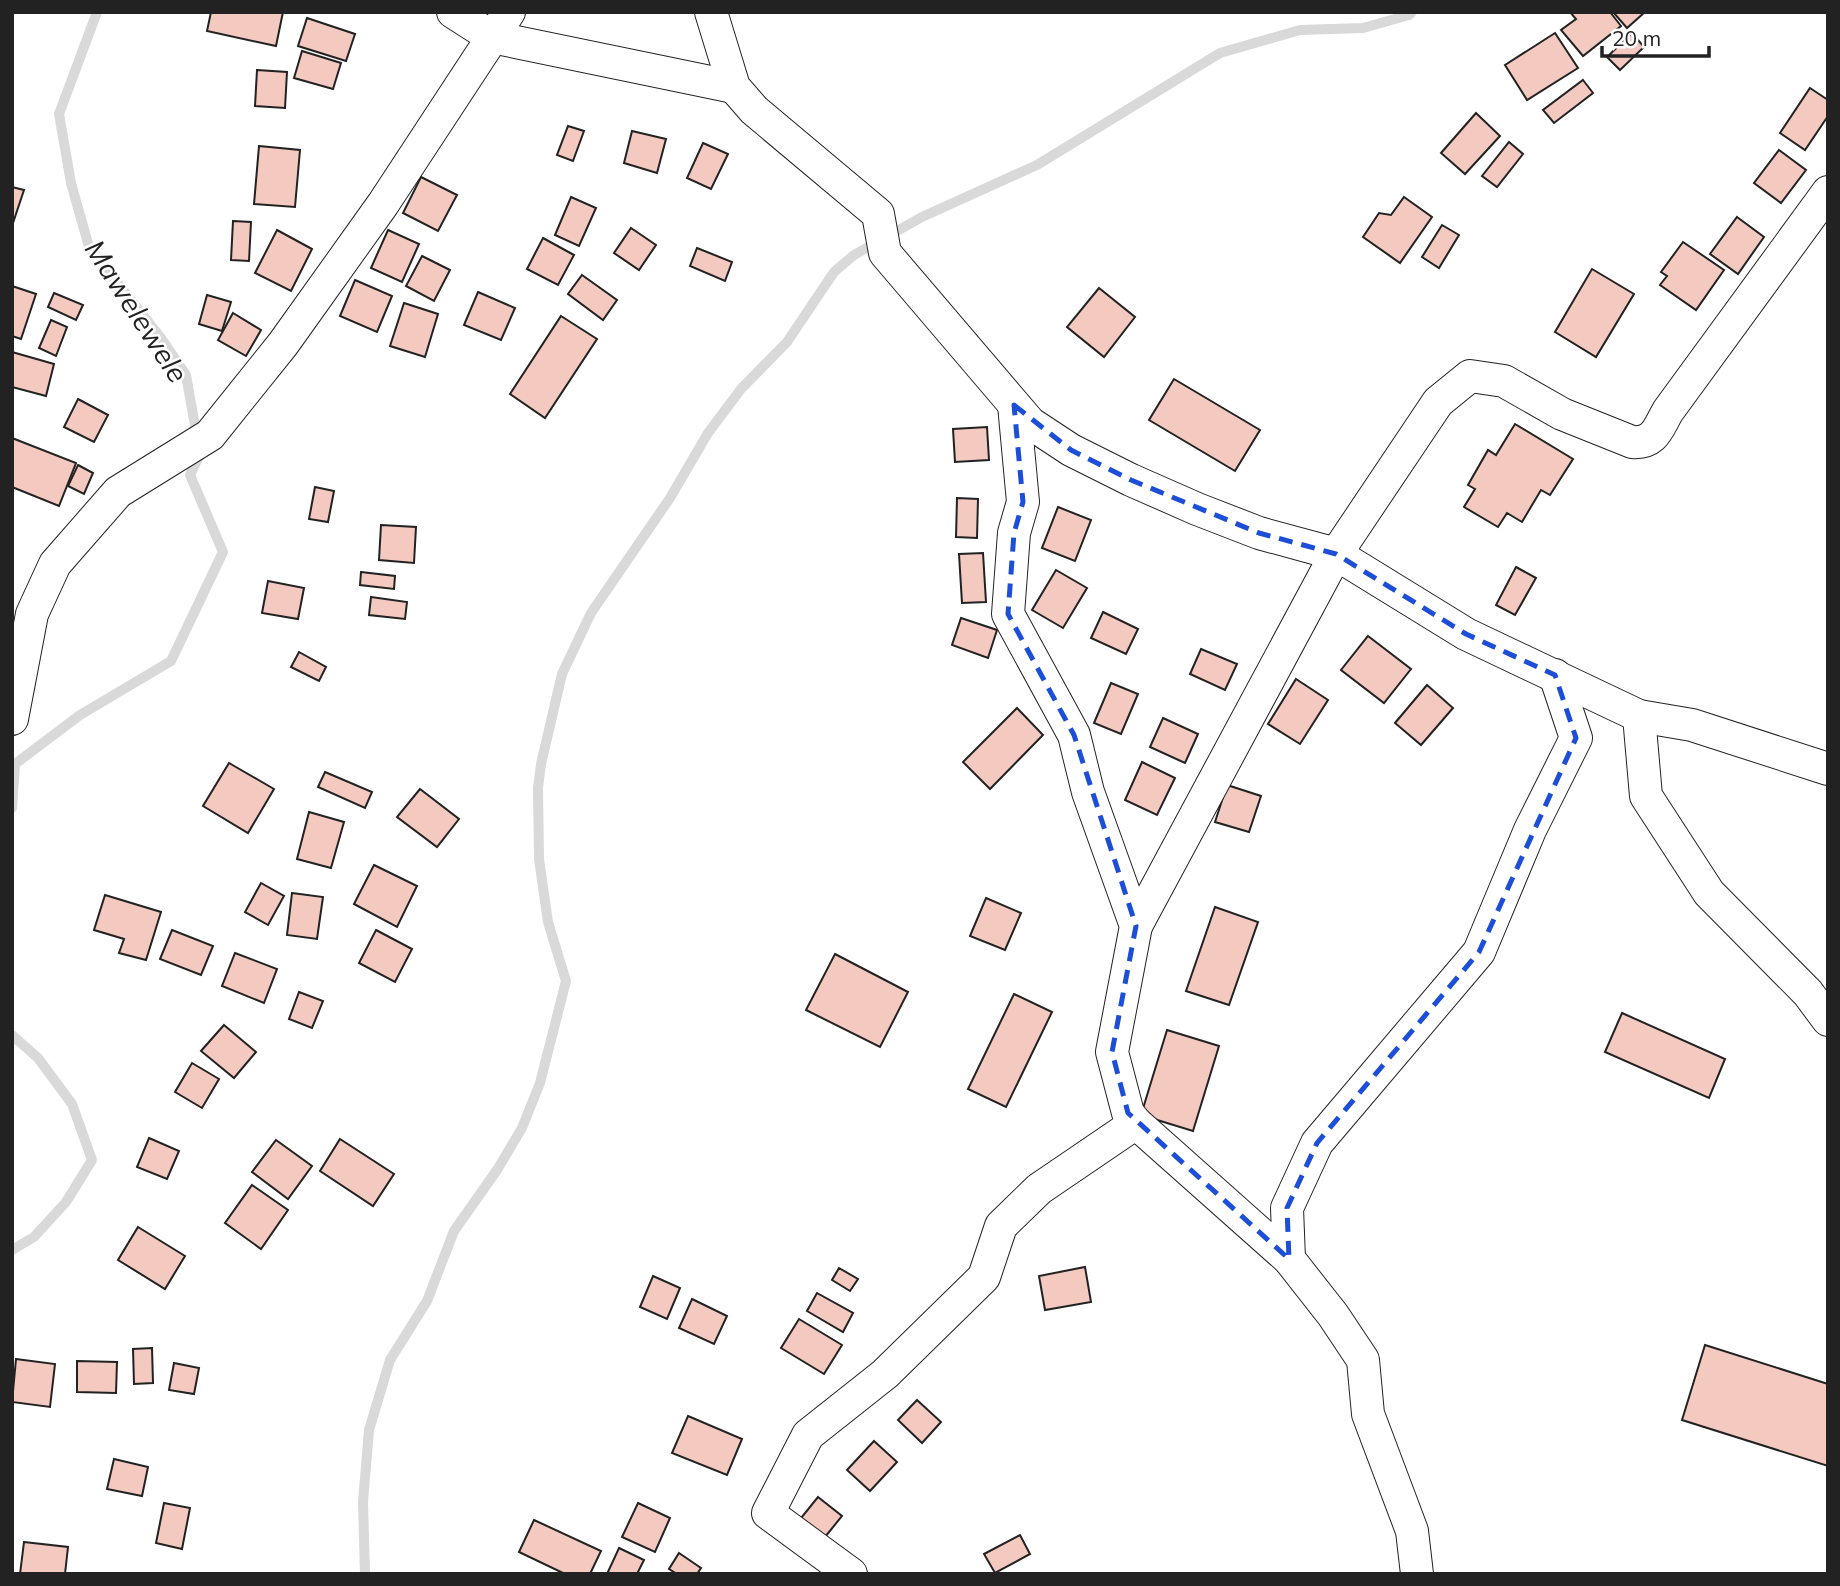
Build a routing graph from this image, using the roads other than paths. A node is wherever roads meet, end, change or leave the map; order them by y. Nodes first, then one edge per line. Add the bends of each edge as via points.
1 (453, 12) edge
2 (711, 12) edge
3 (500, 25) edge
4 (734, 87) junction
5 (1828, 192) edge
6 (1014, 405) junction
7 (1336, 554) junction
8 (22, 612) edge
9 (1555, 676) junction
10 (1639, 716) junction
11 (12, 719) edge
12 (1828, 769) edge
13 (1136, 926) junction
14 (1828, 1020) edge
15 (1136, 1124) junction
16 (1289, 1259) junction
17 (851, 1574) edge
18 (1417, 1574) edge

1 - 3 street
2 - 4 street
3 - 4 street
3 - 8 street via 284,344 210,435 118,492 55,564
4 - 6 street via 754,110 878,214 885,253
5 - 7 street via 1652,438 1632,442 1562,414 1504,382 1470,376 1438,402
6 - 7 street via 1030,423 1071,450 1131,481 1259,533
6 - 13 street via 1023,502 1014,533 1009,614 1074,736 1088,792
7 - 9 street via 1466,634
7 - 13 street
8 - 11 street
9 - 10 street
9 - 16 street via 1576,738 1530,830 1479,951 1317,1143 1287,1208
10 - 12 street via 1692,725
10 - 14 street via 1646,796 1709,893 1808,993
13 - 15 street via 1112,1052 1128,1113
15 - 16 street
15 - 17 street via 1039,1189 1001,1226 984,1277 885,1374 808,1435 768,1513
16 - 18 street via 1363,1360 1368,1414 1412,1531

